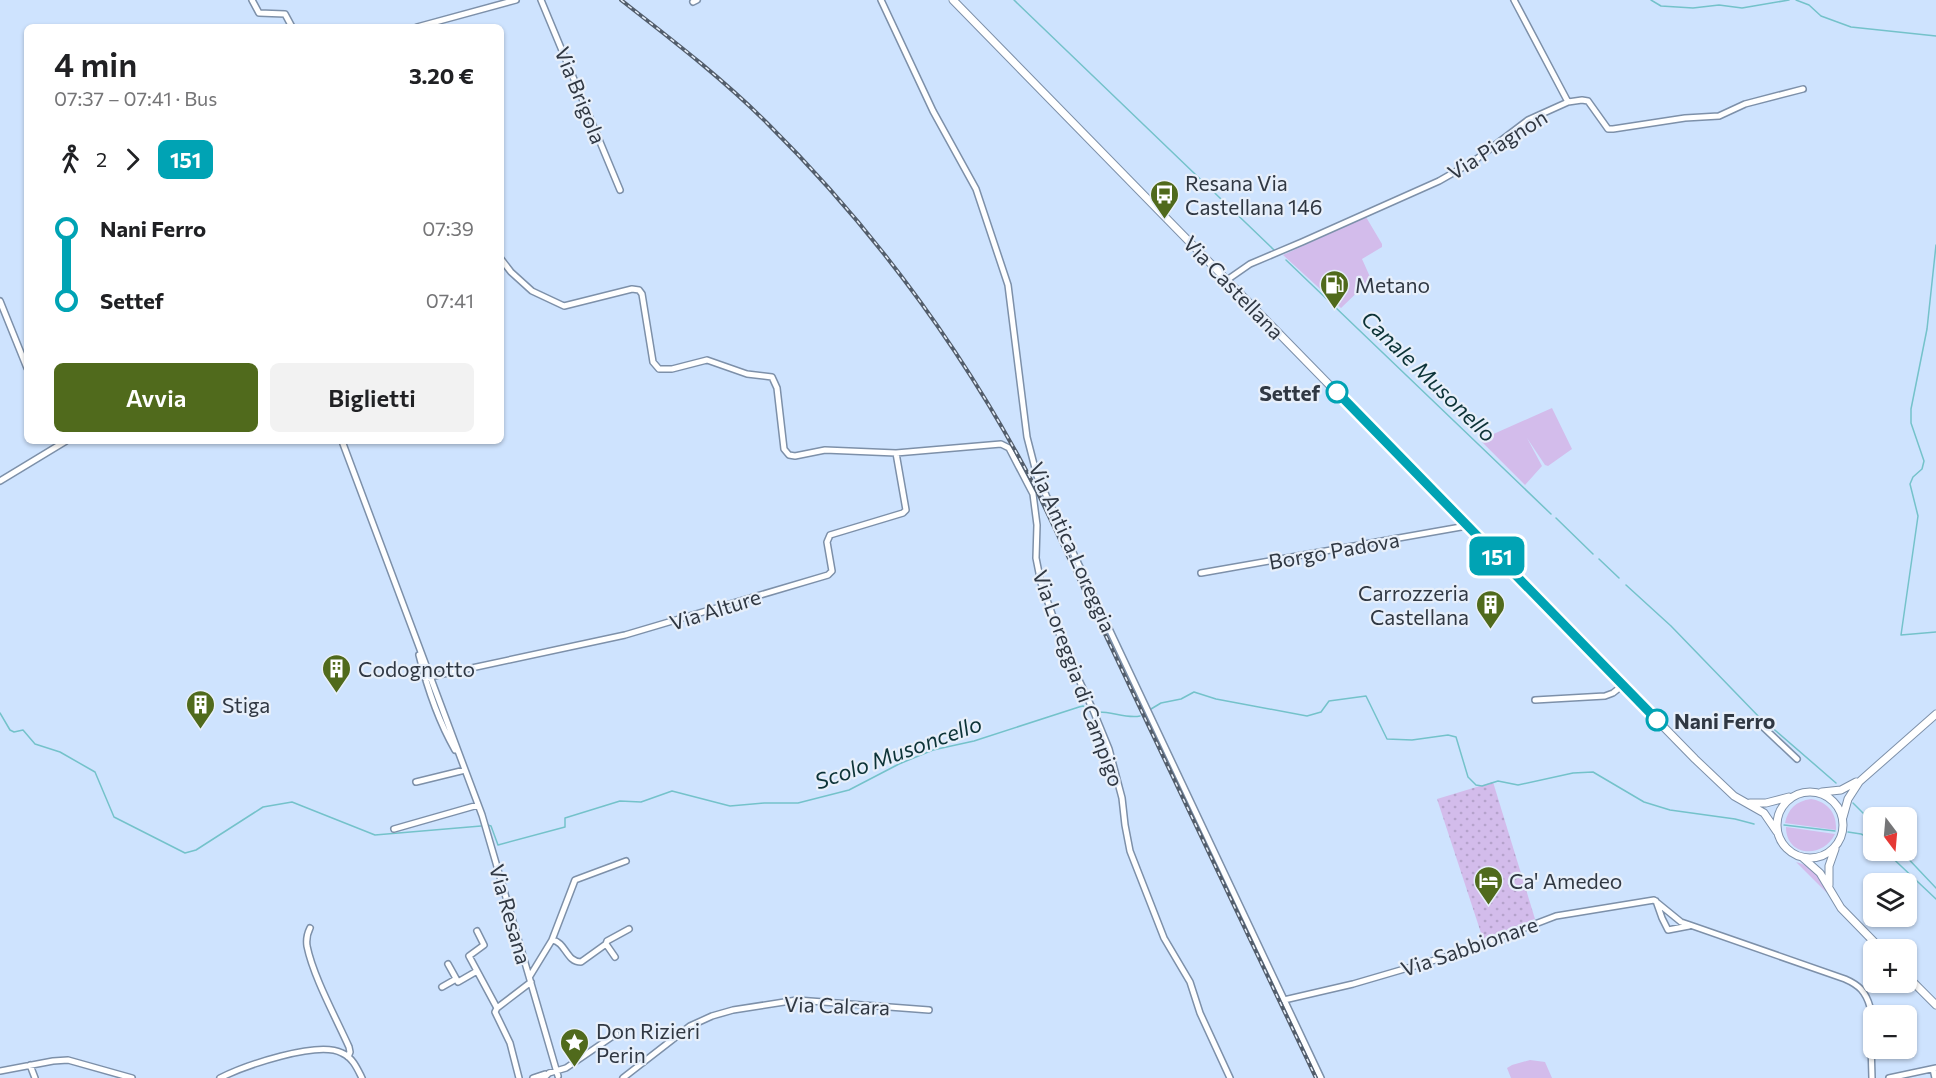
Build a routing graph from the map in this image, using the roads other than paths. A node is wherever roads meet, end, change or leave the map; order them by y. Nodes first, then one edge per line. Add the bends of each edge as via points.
1 (252, 0) edge
2 (516, 0) edge
3 (541, 0) edge
4 (881, 0) edge
5 (953, 0) edge
6 (1514, 0) edge
7 (290, 24) edge
8 (428, 24) edge
9 (1803, 89) dead end
10 (1568, 102) junction
11 (620, 190) dead end
12 (504, 263) edge
13 (1227, 280) junction
14 (0, 301) edge
15 (24, 361) edge
16 (59, 444) edge
17 (343, 444) edge
18 (896, 453) junction
19 (0, 481) edge
20 (1466, 524) junction
21 (1201, 573) dead end
22 (427, 677) junction
23 (1623, 685) junction
24 (1535, 700) dead end
25 (1936, 714) edge
26 (1762, 726) dead end
27 (1797, 759) dead end
28 (465, 770) junction
29 (1866, 776) junction
30 (416, 782) dead end
31 (1818, 792) junction
32 (1794, 795) junction
33 (1743, 802) junction
34 (478, 806) junction
35 (1843, 817) junction
36 (394, 829) dead end
37 (1777, 832) junction
38 (1836, 846) junction
39 (1802, 857) junction
40 (626, 861) dead end
41 (1829, 888) junction
42 (1656, 901) junction
43 (1690, 925) junction
44 (310, 928) dead end
45 (629, 929) dead end
46 (477, 931) dead end
47 (1871, 939) edge
48 (552, 940) junction
49 (606, 944) junction
50 (615, 957) dead end
51 (448, 964) dead end
52 (477, 971) junction
53 (531, 979) junction
54 (456, 980) junction
55 (1917, 986) edge
56 (442, 987) dead end
57 (1284, 1000) junction
58 (1936, 1005) edge
59 (497, 1008) junction
60 (929, 1010) dead end
61 (616, 1034) dead end
62 (348, 1057) junction
63 (30, 1065) junction
64 (1934, 1068) edge
65 (0, 1071) edge
66 (553, 1075) edge
67 (35, 1078) edge
68 (132, 1078) edge
69 (220, 1078) edge
70 (362, 1078) edge
71 (519, 1078) edge
72 (533, 1078) edge
73 (622, 1078) edge
74 (1230, 1078) edge
75 (1321, 1078) edge
76 (1872, 1078) edge
77 (1889, 1078) edge
78 (1935, 1078) edge

1 - 7 street via 259,13 285,14
2 - 8 street
3 - 11 street, Via Brigola
4 - 57 street, Via Antica Loreggia via 933,111 976,189 1008,285 1027,437 1037,476
5 - 13 main road, Via Castellana
6 - 10 street
9 - 10 street, Via Piagnon via 1745,104 1719,116 1613,129 1605,126 1588,101
10 - 13 street, Via Piagnon via 1528,120 1474,161 1439,181 1250,264
12 - 18 street via 532,291 564,306 639,290 653,362 659,369 707,360 747,374 772,377 777,388 784,449 791,456 825,450
13 - 20 main road, Via Castellana
14 - 15 street
16 - 19 street
17 - 22 street, Via Resana
18 - 22 street, Via Alture via 906,510 830,535 827,542 832,571 828,575 647,629
18 - 74 street, Via Loreggia di Campigo via 1001,444 1009,448 1035,501 1036,558 1044,593 1112,758 1130,851 1164,938 1190,982
20 - 21 street, Borgo Padova
20 - 23 main road
22 - 28 street, Via Resana
23 - 24 street via 1605,696
23 - 33 main road
25 - 29 main road
26 - 27 street
28 - 30 street
28 - 34 street, Via Resana
29 - 31 main road via 1841,790
29 - 35 main road via 1853,790
31 - 32 main road
31 - 35 main road via 1834,801
32 - 33 main road via 1766,803
32 - 37 main road via 1779,813
33 - 37 main road via 1764,813
34 - 36 street
34 - 53 street, Via Resana
35 - 38 main road via 1842,835
37 - 39 main road via 1786,848
38 - 39 main road via 1821,857
38 - 41 main road via 1829,867
39 - 41 main road via 1820,873
40 - 48 street via 576,880
41 - 47 main road via 1843,910
42 - 43 street
42 - 43 street via 1668,930
42 - 57 street, Via Sabbionare via 1556,916 1459,952
43 - 76 street via 1861,988 1870,1007
44 - 62 street via 308,947 349,1047
45 - 49 street
46 - 52 street via 484,945 469,956
48 - 49 street via 560,942 576,962
48 - 53 street
49 - 50 street
51 - 54 street
52 - 54 street
52 - 59 street
53 - 59 street
53 - 66 street, Via Resana
54 - 56 street
55 - 58 main road
57 - 75 street, Via Antica Loreggia
59 - 71 street via 495,1016 508,1039
60 - 73 street, Via Calcara via 797,1000 733,1010 690,1026
61 - 66 street
62 - 69 street via 335,1050 312,1050 246,1066
62 - 70 street
63 - 65 street
63 - 67 street
63 - 68 street via 68,1060
64 - 77 street
64 - 78 street
66 - 72 street

